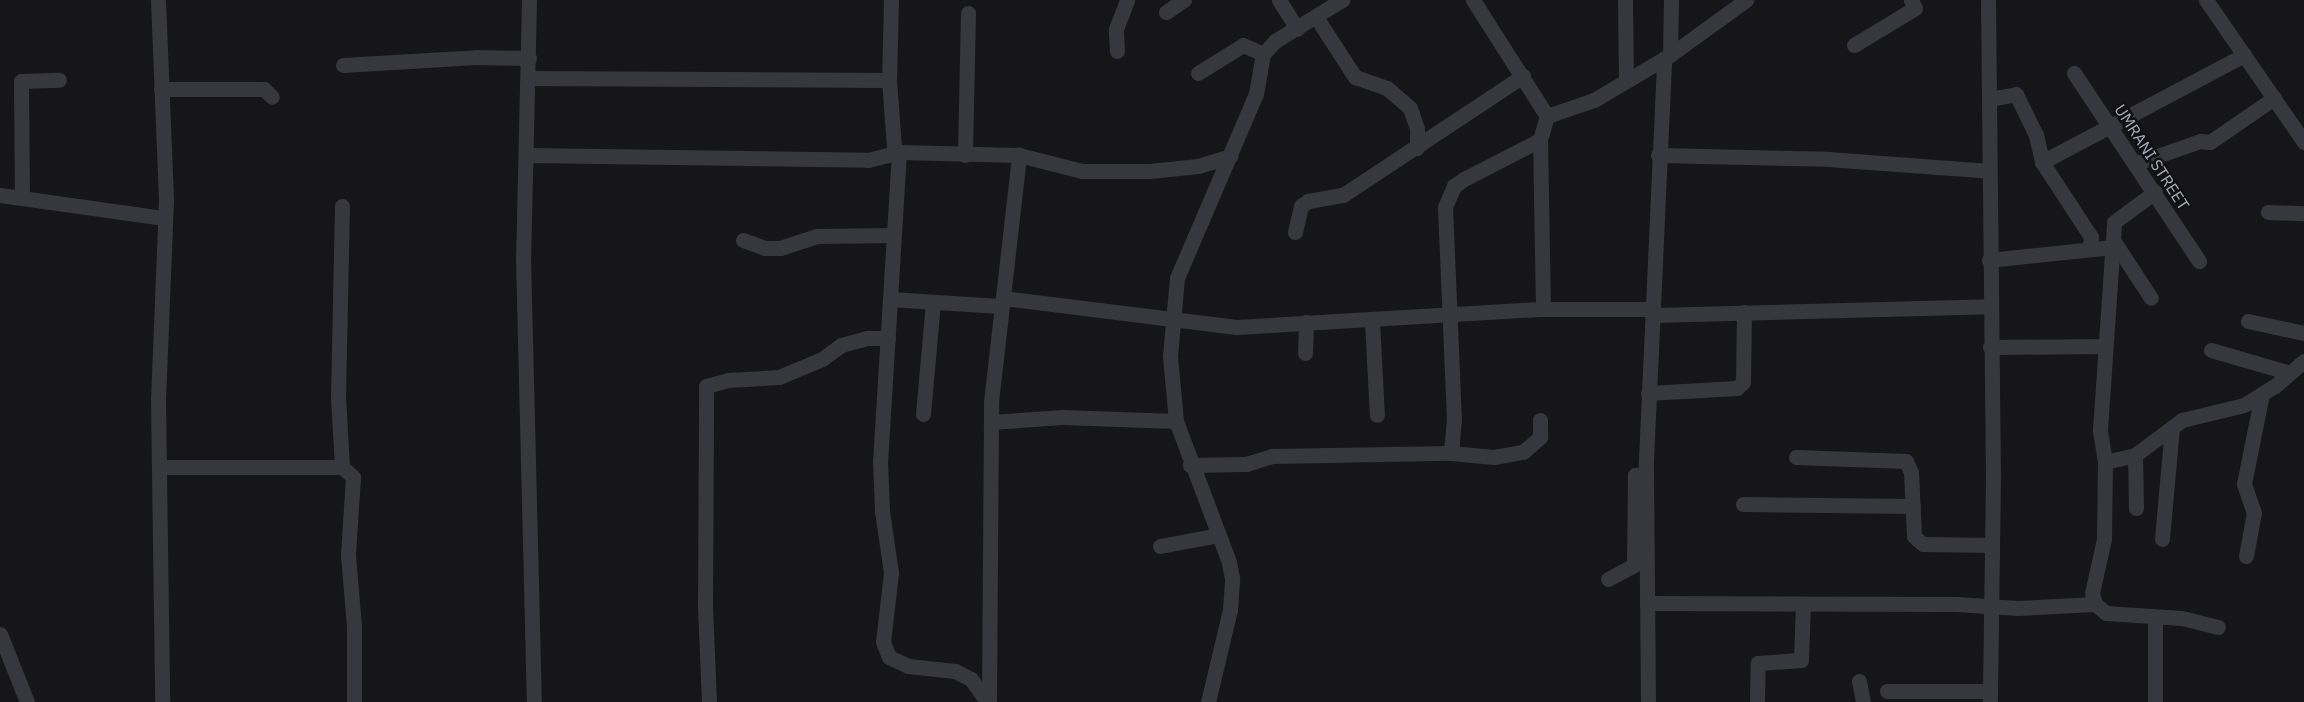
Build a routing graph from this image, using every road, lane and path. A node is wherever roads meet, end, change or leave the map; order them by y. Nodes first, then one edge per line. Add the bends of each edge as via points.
1 (158, 0) edge
2 (529, 0) edge
3 (891, 0) edge
4 (1127, 0) edge
5 (1184, 0) edge
6 (1279, 0) edge
7 (1342, 0) edge
8 (1473, 0) edge
9 (1625, 0) edge
10 (1671, 0) edge
11 (1746, 0) edge
12 (1911, 0) edge
13 (1988, 0) edge
14 (2206, 0) edge
15 (1166, 12) dead end
16 (968, 13) dead end
17 (1316, 17) junction
18 (1297, 29) junction
19 (1854, 45) dead end
20 (1117, 51) dead end
21 (1263, 54) junction
22 (2244, 55) junction
23 (1667, 56) junction
24 (529, 58) junction
25 (343, 65) dead end
26 (1198, 73) dead end
27 (2074, 73) dead end
28 (1523, 76) junction
29 (528, 78) junction
30 (59, 80) dead end
31 (889, 80) junction
32 (1626, 81) junction
33 (161, 89) junction
34 (272, 97) dead end
35 (2274, 98) junction
36 (1989, 99) junction
37 (1547, 116) junction
38 (2110, 124) junction
39 (1540, 140) junction
40 (2304, 142) edge
41 (1417, 148) junction
42 (898, 152) junction
43 (965, 154) junction
44 (526, 155) junction
45 (1019, 155) junction
46 (1658, 155) junction
47 (1231, 156) junction
48 (2042, 162) junction
49 (2137, 164) junction
50 (1990, 171) junction
51 (2156, 192) junction
52 (0, 195) edge
53 (22, 197) junction
54 (342, 206) dead end
55 (2268, 212) dead end
56 (2304, 213) edge
57 (164, 218) junction
58 (1295, 232) dead end
59 (893, 235) junction
60 (743, 240) dead end
61 (2112, 243) junction
62 (2089, 249) junction
63 (1989, 260) junction
64 (2199, 261) dead end
65 (2151, 298) dead end
66 (890, 299) junction
67 (933, 302) junction
68 (1002, 302) junction
69 (1989, 306) junction
70 (1544, 309) junction
71 (1654, 312) junction
72 (1744, 312) junction
73 (1449, 315) junction
74 (1372, 321) junction
75 (2248, 321) dead end
76 (1173, 322) junction
77 (1306, 322) junction
78 (2304, 333) edge
79 (888, 338) junction
80 (2105, 346) junction
81 (1990, 347) junction
82 (2211, 350) dead end
83 (1305, 353) dead end
84 (2304, 361) edge
85 (2290, 373) junction
86 (1648, 393) junction
87 (2262, 394) junction
88 (923, 414) dead end
89 (1377, 415) dead end
90 (1540, 420) dead end
91 (1176, 421) junction
92 (991, 422) junction
93 (2172, 428) junction
94 (1451, 453) junction
95 (2135, 455) junction
96 (1796, 457) dead end
97 (2105, 462) junction
98 (1190, 465) junction
99 (159, 467) junction
100 (342, 467) junction
101 (1646, 474) junction
102 (1743, 504) dead end
103 (1913, 506) junction
104 (2136, 508) dead end
105 (1218, 535) junction
106 (2162, 539) dead end
107 (1992, 545) junction
108 (1160, 546) dead end
109 (2246, 556) dead end
110 (1608, 579) dead end
111 (1647, 603) junction
112 (1803, 604) junction
113 (1991, 604) junction
114 (2095, 604) junction
115 (2155, 616) junction
116 (2218, 627) dead end
117 (0, 634) edge
118 (1859, 681) dead end
119 (1887, 691) dead end
120 (1990, 697) edge
121 (27, 702) edge
122 (162, 702) edge
123 (354, 702) edge
124 (534, 702) edge
125 (709, 702) edge
126 (988, 702) edge
127 (1208, 702) edge
128 (1648, 702) edge
129 (1757, 702) edge
130 (1863, 702) edge
131 (2156, 702) edge

1 - 33 street
2 - 24 street
3 - 31 street
4 - 20 street via 1116,29
5 - 15 street
6 - 18 street
7 - 17 street
8 - 28 street
9 - 32 street
10 - 23 street
11 - 23 street
12 - 19 street via 1915,8
13 - 36 street
14 - 22 street
16 - 43 street
17 - 18 street
17 - 41 street via 1355,77 1387,88 1410,108 1417,128
18 - 21 street via 1275,41
21 - 26 street via 1243,45
21 - 47 street via 1256,94
22 - 35 street
22 - 38 street
23 - 32 street
23 - 46 street
24 - 25 street
24 - 29 street
27 - 38 street, UMRANI STREET
28 - 37 street
28 - 41 street
29 - 31 street
29 - 44 street
30 - 53 street via 21,81
31 - 42 street via 894,147
32 - 37 street via 1594,100
33 - 34 street via 264,89
33 - 57 street
35 - 40 street
35 - 49 street via 2210,142 2200,141
36 - 48 street via 2016,94 2036,135
36 - 50 street
37 - 39 street
38 - 48 street
38 - 49 street, UMRANI STREET
39 - 70 street
39 - 73 street via 1454,186 1445,207
41 - 58 street via 1343,195 1308,201 1301,206
42 - 43 street
42 - 44 street via 868,160
42 - 59 street
43 - 45 street
44 - 124 street via 523,257
45 - 47 street via 1082,171 1197,166
45 - 68 street
46 - 50 street via 1828,159
46 - 71 street
47 - 76 street via 1211,206 1180,265
48 - 62 street via 2091,237
49 - 51 street, UMRANI STREET
50 - 63 street
51 - 61 street via 2114,222
51 - 64 street, UMRANI STREET
52 - 53 street
53 - 57 street
54 - 100 street via 338,397
55 - 56 street
57 - 99 street
59 - 60 street via 816,236 780,248 765,248
59 - 66 street
61 - 62 street
61 - 65 street
61 - 80 street
62 - 63 street
63 - 69 street
66 - 67 street
66 - 79 street
67 - 68 street
67 - 88 street
68 - 76 street
68 - 92 street
69 - 72 street
69 - 81 street
70 - 71 street
70 - 73 street
71 - 72 street
71 - 86 street
72 - 86 street via 1743,382 1737,388
73 - 74 street
73 - 94 street
74 - 77 street
74 - 89 street
75 - 78 street
76 - 77 street via 1236,327
76 - 91 street via 1171,391
77 - 83 street
79 - 125 street via 841,345 808,366 779,377 728,380 706,386 705,605
79 - 126 street via 880,460 882,512 891,573 883,642 889,657 908,666 955,671 971,679
80 - 81 street
80 - 97 street via 2100,430
81 - 107 street
82 - 85 street
84 - 85 street
85 - 87 street
86 - 101 street
87 - 93 street via 2244,405 2202,413
87 - 109 street via 2244,484 2254,513
90 - 94 street via 1540,437 1523,452 1494,457
91 - 92 street via 1062,417
91 - 98 street
92 - 126 street
93 - 95 street
93 - 106 street
94 - 98 street via 1272,456 1246,464
95 - 97 street
95 - 104 street
96 - 103 street via 1906,461 1911,472
97 - 114 street via 2104,539 2092,593
98 - 105 street
99 - 100 street
99 - 122 street
100 - 123 street via 353,477 348,555 354,627
101 - 110 street via 1635,475 1634,565
101 - 111 street
102 - 103 street
103 - 107 street via 1914,536 1923,544
105 - 108 street
105 - 127 street via 1229,562 1230,610
107 - 113 street
111 - 112 street
111 - 128 street
112 - 113 street
112 - 129 street via 1801,660 1758,663
113 - 114 street via 2018,608
113 - 120 street
114 - 115 street via 2106,613
115 - 116 street
115 - 131 street
117 - 121 street
118 - 130 street
119 - 120 street

